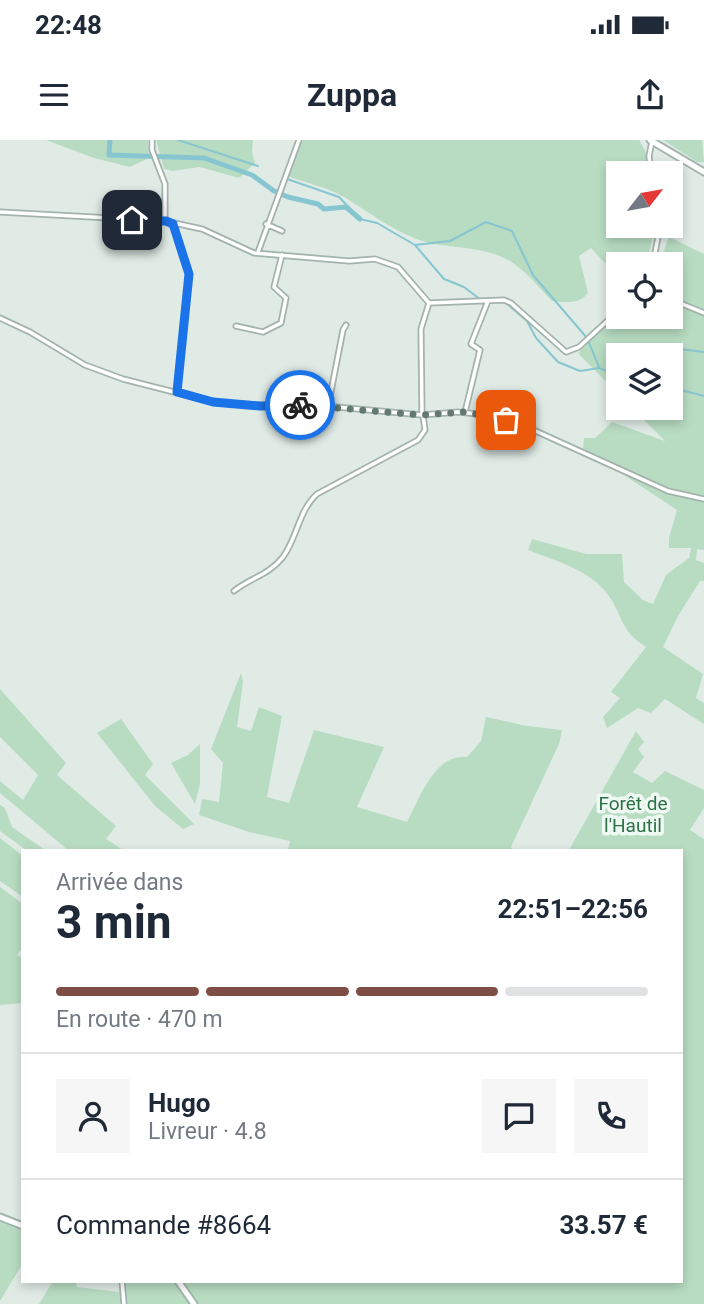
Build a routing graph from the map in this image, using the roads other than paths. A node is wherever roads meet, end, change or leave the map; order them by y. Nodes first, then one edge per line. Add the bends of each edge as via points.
1 (152, 140) edge
2 (299, 140) edge
3 (651, 141) edge
4 (650, 161) edge
5 (691, 163) junction
6 (704, 164) edge
7 (704, 172) edge
8 (0, 212) edge
9 (166, 221) junction
10 (173, 224) junction
11 (266, 224) junction
12 (282, 231) dead end
13 (258, 252) junction
14 (282, 255) junction
15 (488, 301) junction
16 (429, 303) junction
17 (683, 304) edge
18 (704, 313) edge
19 (0, 318) edge
20 (606, 322) edge
21 (346, 325) dead end
22 (236, 326) dead end
23 (178, 392) junction
24 (328, 407) junction
25 (465, 412) junction
26 (423, 415) junction
27 (704, 499) edge
28 (234, 591) dead end
29 (0, 1217) edge
30 (21, 1225) edge
31 (122, 1283) edge
32 (179, 1283) edge
33 (124, 1304) edge
34 (194, 1304) edge

1 - 9 street via 166,191
2 - 11 street
3 - 4 street
3 - 5 street
5 - 6 street
5 - 7 street
8 - 9 street
9 - 10 street
10 - 13 street via 202,229
10 - 23 street via 189,274
11 - 12 street
11 - 13 street
13 - 14 street
14 - 16 street via 389,262
14 - 22 street via 274,287 286,298 281,323 263,332
15 - 16 street
15 - 20 street via 511,303 570,352
15 - 25 street via 471,344 480,350
16 - 26 street via 421,329
17 - 18 street
19 - 23 street via 85,365
21 - 24 street
23 - 24 street via 213,402
24 - 26 street
25 - 26 street
25 - 27 street via 518,424 668,491
26 - 28 street via 425,430 418,440 314,497 282,557 262,576
29 - 30 street
31 - 33 street
32 - 34 street

